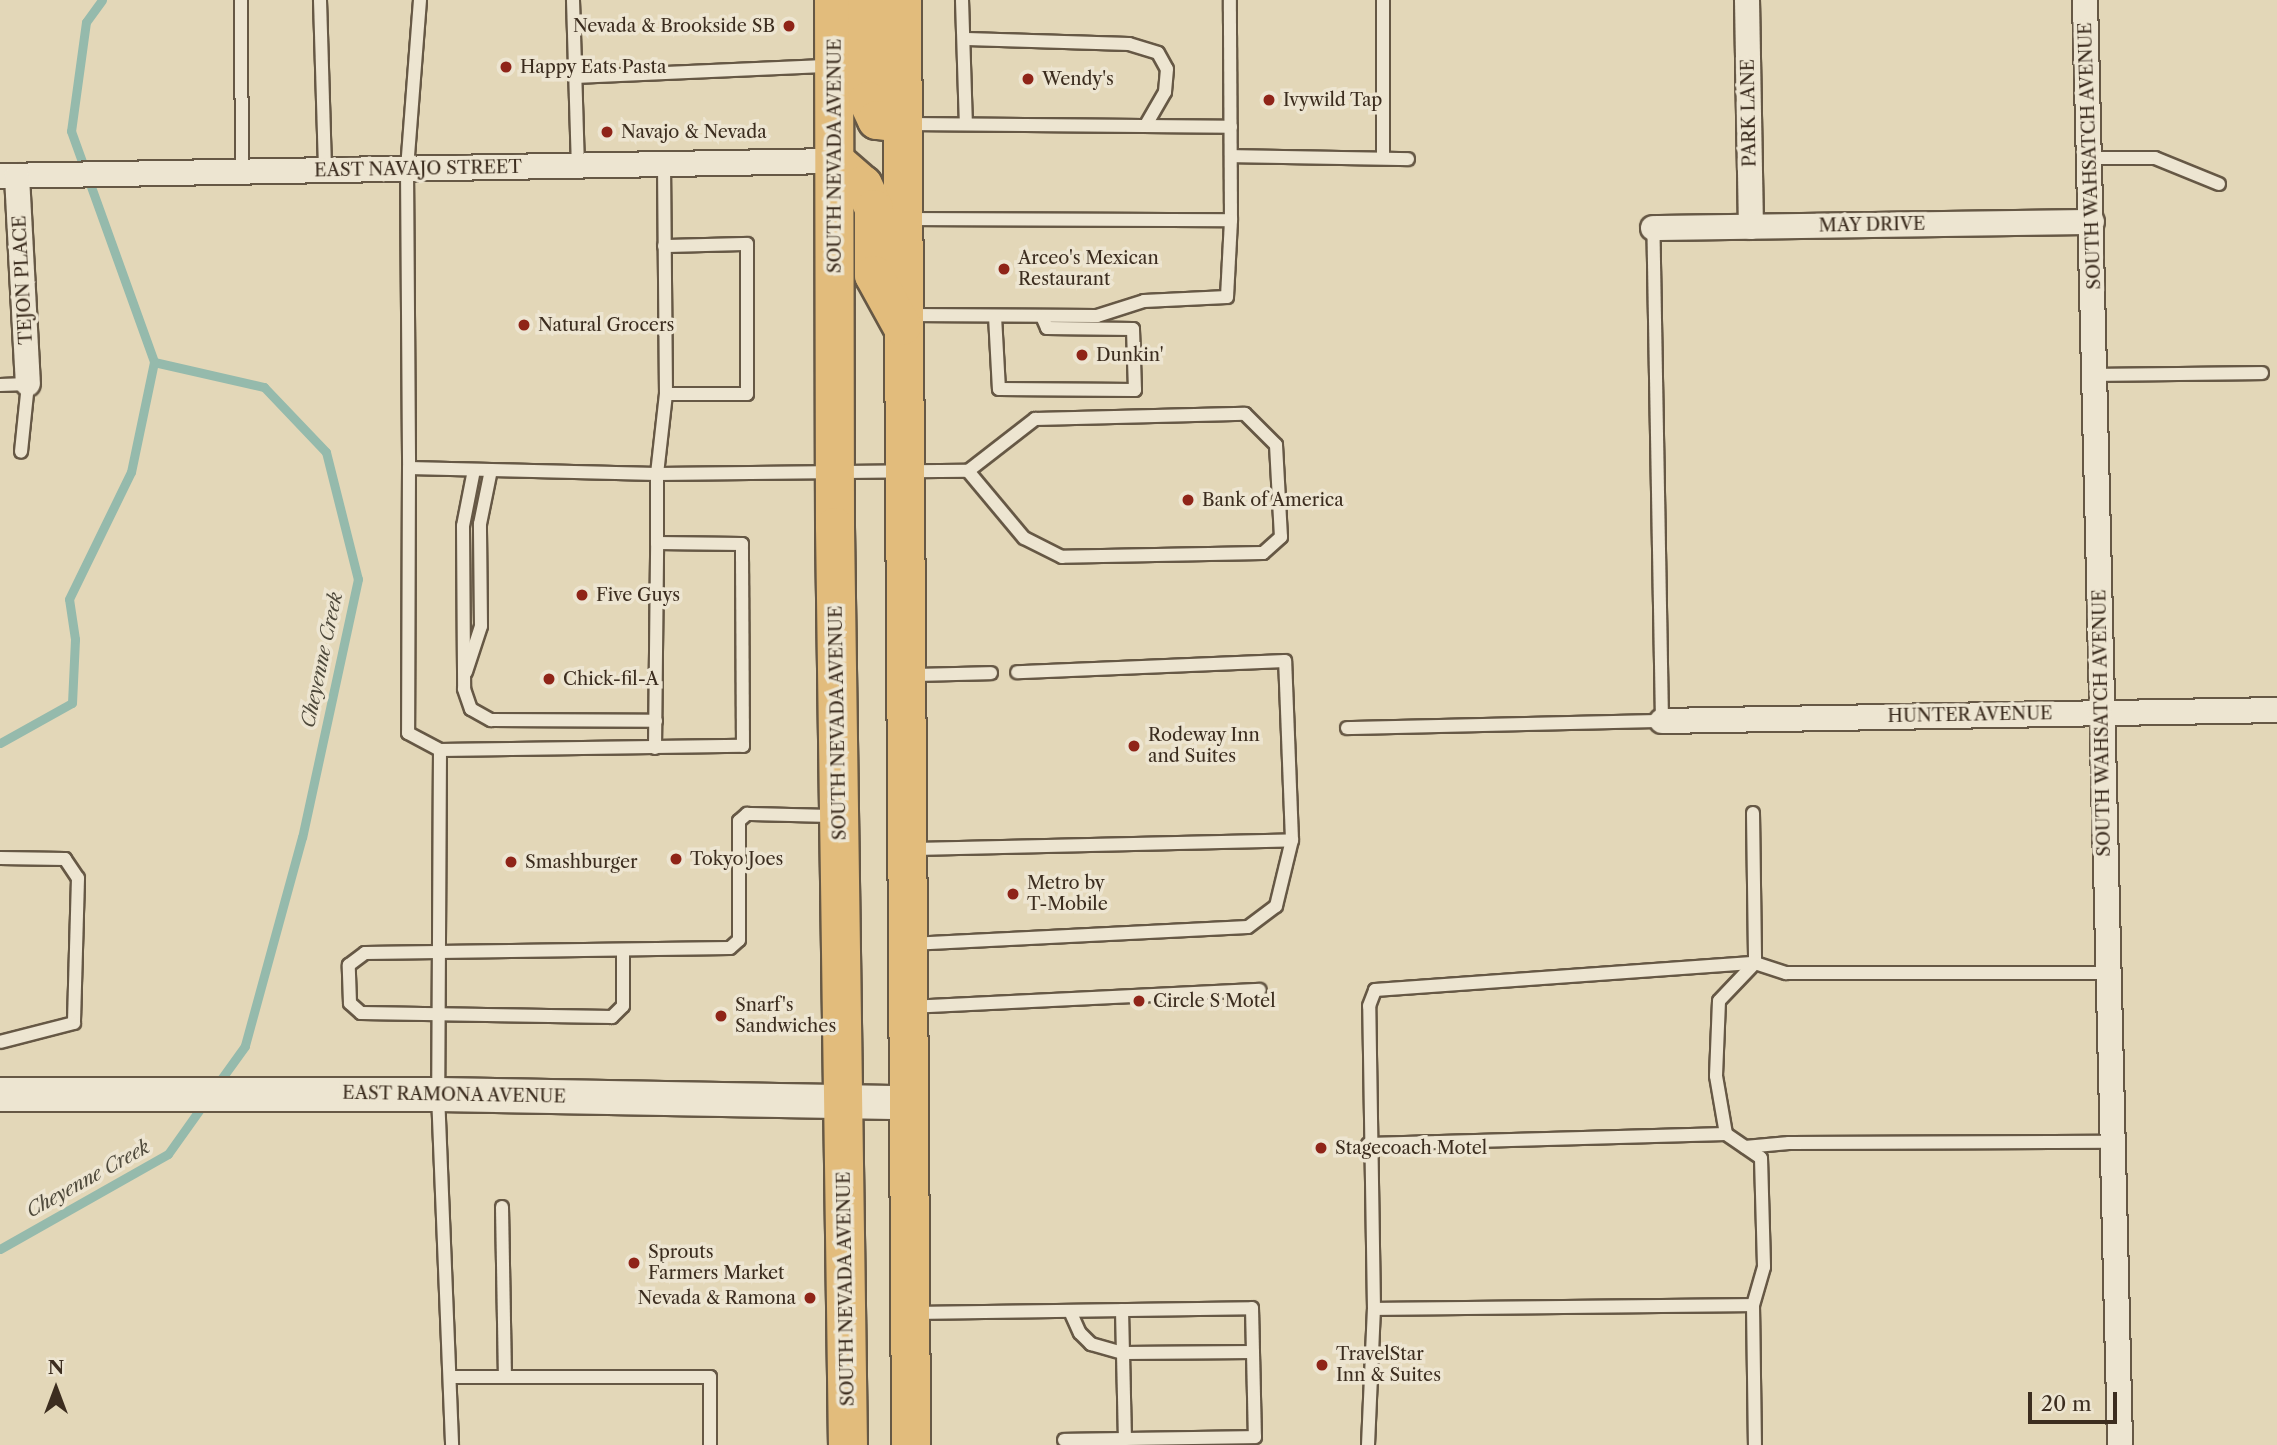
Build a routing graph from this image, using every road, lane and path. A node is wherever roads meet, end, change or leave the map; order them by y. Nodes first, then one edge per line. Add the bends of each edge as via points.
1 (242, 0) edge
2 (320, 0) edge
3 (420, 0) edge
4 (573, 0) edge
5 (835, 0) edge
6 (867, 0) edge
7 (902, 0) edge
8 (962, 0) edge
9 (1230, 0) edge
10 (1383, 0) edge
11 (1747, 0) edge
12 (2085, 0) edge
13 (967, 40) junction
14 (835, 66) junction
15 (575, 76) junction
16 (903, 123) junction
17 (967, 124) junction
18 (1145, 126) junction
19 (1231, 127) junction
20 (1231, 156) junction
21 (2090, 158) junction
22 (1383, 159) junction
23 (1408, 159) dead end
24 (835, 161) junction
25 (664, 164) junction
26 (578, 166) junction
27 (407, 169) junction
28 (325, 171) junction
29 (242, 172) junction
30 (8, 176) edge
31 (2219, 184) dead end
32 (904, 219) junction
33 (1231, 220) junction
34 (2092, 222) junction
35 (1751, 227) junction
36 (1653, 228) joint
37 (664, 246) junction
38 (995, 316) junction
39 (1042, 316) junction
40 (904, 323) junction
41 (2262, 373) dead end
42 (2095, 375) junction
43 (28, 384) junction
44 (0, 385) edge
45 (666, 394) junction
46 (21, 452) dead end
47 (409, 468) junction
48 (474, 470) junction
49 (491, 470) junction
50 (836, 471) junction
51 (905, 471) junction
52 (968, 471) junction
53 (657, 474) junction
54 (657, 543) junction
55 (1017, 671) dead end
56 (991, 673) dead end
57 (905, 676) junction
58 (464, 678) junction
59 (2277, 710) edge
60 (2102, 712) junction
61 (656, 721) junction
62 (1662, 721) junction
63 (1347, 728) dead end
64 (655, 748) junction
65 (440, 750) junction
66 (1753, 813) dead end
67 (839, 816) junction
68 (1292, 840) junction
69 (906, 849) junction
70 (0, 858) edge
71 (906, 944) junction
72 (623, 950) junction
73 (439, 954) junction
74 (1755, 963) junction
75 (2108, 973) junction
76 (1260, 990) dead end
77 (906, 1007) junction
78 (438, 1015) junction
79 (0, 1042) edge
80 (0, 1094) edge
81 (438, 1094) junction
82 (842, 1100) junction
83 (907, 1102) junction
84 (1726, 1134) junction
85 (2112, 1142) junction
86 (1368, 1144) junction
87 (1745, 1147) junction
88 (502, 1207) dead end
89 (1753, 1305) junction
90 (1374, 1309) junction
91 (1122, 1310) junction
92 (1070, 1311) junction
93 (909, 1313) junction
94 (1123, 1353) junction
95 (1253, 1353) junction
96 (451, 1377) junction
97 (505, 1377) junction
98 (1125, 1439) junction
99 (1064, 1440) dead end
100 (452, 1445) edge
101 (710, 1445) edge
102 (848, 1445) edge
103 (911, 1445) edge
104 (1368, 1445) edge
105 (1755, 1445) edge
106 (2120, 1445) edge

1 - 29 lane
2 - 28 lane
3 - 27 lane
4 - 15 lane
5 - 14 highway, SOUTH NEVADA AVENUE
6 - 16 highway via 868,101 877,120
7 - 16 highway
8 - 13 lane
9 - 19 lane
10 - 22 lane
11 - 35 street, PARK LANE
12 - 21 street, SOUTH WAHSATCH AVENUE
13 - 17 lane
13 - 18 lane via 1129,44 1158,53 1167,69 1166,92
14 - 15 lane
14 - 24 highway, SOUTH NEVADA AVENUE
15 - 26 lane
16 - 17 lane
16 - 32 highway
17 - 18 lane
18 - 19 lane
19 - 20 lane
20 - 22 lane
20 - 33 lane
21 - 31 lane via 2155,158
21 - 34 street, SOUTH WAHSATCH AVENUE
22 - 23 lane
24 - 25 street, EAST NAVAJO STREET
24 - 40 highway via 863,185 874,209 874,275
24 - 50 highway, SOUTH NEVADA AVENUE
25 - 26 street, EAST NAVAJO STREET
25 - 37 lane
26 - 27 street, EAST NAVAJO STREET
27 - 28 street, EAST NAVAJO STREET
27 - 47 lane
28 - 29 street, EAST NAVAJO STREET
29 - 30 street, EAST NAVAJO STREET
30 - 43 street, TEJON PLACE
32 - 33 lane
32 - 40 highway
33 - 39 lane via 1227,297 1144,301 1097,316
34 - 35 street, MAY DRIVE
34 - 42 street, SOUTH WAHSATCH AVENUE
35 - 36 street, MAY DRIVE
36 - 62 lane
37 - 45 lane
37 - 45 lane via 747,244 747,394
38 - 39 lane
38 - 39 lane via 999,389 1135,390 1133,329 1047,328
38 - 40 lane
40 - 51 highway
41 - 42 lane
42 - 60 street, SOUTH WAHSATCH AVENUE
43 - 44 lane
43 - 46 lane
45 - 53 lane
47 - 48 lane
47 - 65 lane via 408,733
48 - 49 lane
48 - 58 lane via 463,526
49 - 53 lane
49 - 58 lane via 480,524 481,626 478,647
50 - 51 lane
50 - 53 lane
50 - 67 highway, SOUTH NEVADA AVENUE
51 - 52 lane
51 - 57 highway
52 - 52 lane via 1024,538 1062,557 1263,552 1281,537 1276,445 1245,414 1035,419
53 - 54 lane
54 - 61 lane
54 - 64 lane via 742,544 743,746
55 - 68 lane via 1285,661
56 - 57 lane
57 - 69 highway
58 - 61 lane via 471,709 491,720
59 - 60 street, HUNTER AVENUE
60 - 62 street, HUNTER AVENUE
60 - 75 street, SOUTH WAHSATCH AVENUE
61 - 64 lane
62 - 63 lane
64 - 65 lane
65 - 73 lane
66 - 74 lane
67 - 72 lane via 747,814 738,821 738,940 730,948
67 - 82 highway, SOUTH NEVADA AVENUE
68 - 69 lane
68 - 71 lane via 1276,906 1248,927
69 - 71 highway
70 - 79 lane via 65,859 78,878 74,1023
71 - 77 highway
72 - 73 lane
72 - 78 lane via 623,1006 612,1017
73 - 78 lane
73 - 78 lane via 365,953 349,965 350,1003 361,1013
74 - 75 lane via 1786,973
74 - 84 lane via 1719,1001 1716,1076
74 - 86 lane via 1375,990 1369,1006
75 - 85 street, SOUTH WAHSATCH AVENUE
76 - 77 lane
77 - 83 highway
78 - 81 lane
80 - 81 main road, EAST RAMONA AVENUE
81 - 82 main road, EAST RAMONA AVENUE
81 - 96 lane
82 - 83 main road, EAST RAMONA AVENUE
82 - 102 highway, SOUTH NEVADA AVENUE
83 - 93 highway
84 - 86 lane
84 - 87 lane
85 - 87 lane
85 - 106 street, SOUTH WAHSATCH AVENUE
86 - 90 lane
87 - 89 lane via 1761,1158 1763,1267
88 - 97 lane
89 - 90 lane
89 - 105 lane
90 - 104 lane
91 - 92 lane
91 - 94 lane
91 - 95 lane via 1252,1308
92 - 93 lane
92 - 94 lane via 1091,1344
93 - 103 highway
94 - 95 lane
94 - 98 lane
95 - 98 lane via 1255,1437
96 - 97 lane
96 - 100 lane
97 - 101 lane via 709,1377
98 - 99 lane

